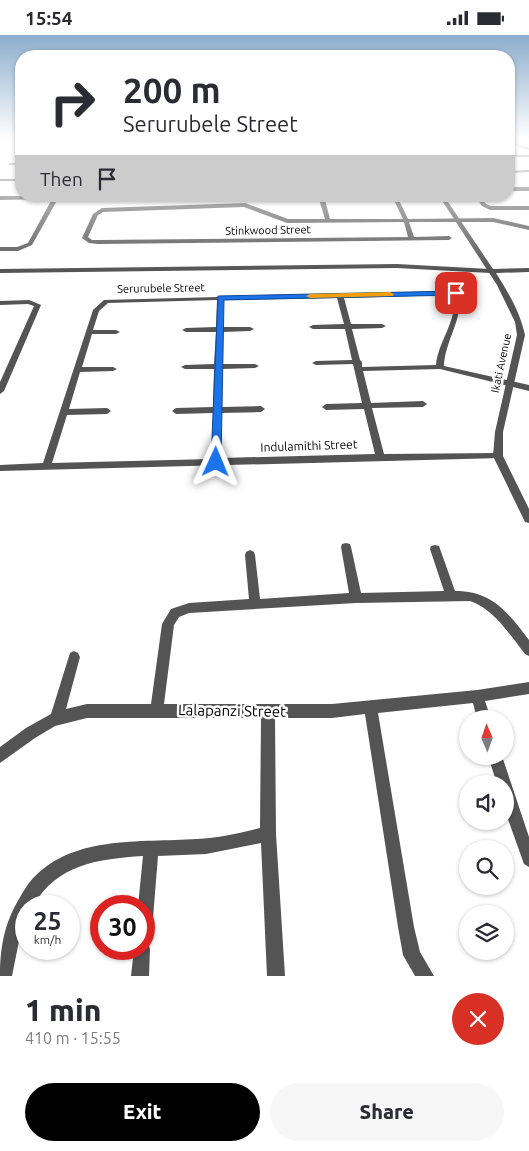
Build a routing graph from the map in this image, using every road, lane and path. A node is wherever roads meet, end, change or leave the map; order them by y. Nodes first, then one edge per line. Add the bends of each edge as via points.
1 (515, 189) edge
2 (529, 189) edge
3 (0, 198) edge
4 (15, 198) edge
5 (53, 202) edge
6 (323, 202) edge
7 (397, 202) edge
8 (445, 202) edge
9 (482, 202) edge
10 (245, 205) joint
11 (529, 208) edge
12 (406, 220) junction
13 (456, 220) junction
14 (328, 221) junction
15 (529, 228) edge
16 (411, 237) junction
17 (449, 238) dead end
18 (0, 249) edge
19 (529, 270) edge
20 (0, 271) edge
21 (490, 271) junction
22 (340, 295) junction
23 (220, 298) junction
24 (0, 303) edge
25 (382, 326) dead end
26 (313, 327) dead end
27 (348, 327) junction
28 (219, 329) junction
29 (250, 329) dead end
30 (186, 330) dead end
31 (116, 332) dead end
32 (89, 333) junction
33 (316, 363) dead end
34 (255, 366) dead end
35 (359, 366) junction
36 (185, 367) dead end
37 (218, 367) junction
38 (440, 367) junction
39 (114, 369) dead end
40 (77, 370) junction
41 (2, 382) edge
42 (511, 383) junction
43 (529, 388) edge
44 (0, 391) edge
45 (424, 404) dead end
46 (368, 406) junction
47 (326, 407) dead end
48 (261, 409) dead end
49 (217, 410) junction
50 (107, 411) dead end
51 (176, 411) dead end
52 (64, 413) junction
53 (498, 456) junction
54 (380, 457) junction
55 (216, 462) junction
56 (46, 467) junction
57 (0, 469) edge
58 (529, 519) edge
59 (346, 547) dead end
60 (435, 549) dead end
61 (250, 555) dead end
62 (451, 595) junction
63 (356, 599) junction
64 (254, 604) junction
65 (529, 650) edge
66 (74, 657) dead end
67 (529, 688) edge
68 (477, 696) junction
69 (371, 707) junction
70 (158, 710) junction
71 (481, 710) edge
72 (268, 712) junction
73 (57, 717) junction
74 (0, 756) edge
75 (514, 817) edge
76 (268, 834) junction
77 (151, 848) junction
78 (529, 859) edge
79 (147, 895) edge
80 (141, 960) edge
81 (4, 976) edge
82 (140, 976) edge
83 (276, 976) edge
84 (425, 976) edge

1 - 2 street
3 - 4 street
5 - 18 street via 33,241 24,247
6 - 14 street
7 - 12 street
8 - 13 street, Ikati Avenue
9 - 11 street via 490,207
10 - 14 street via 282,220
10 - 16 street, Stinkwood Street via 99,211 86,236 87,241
12 - 13 street
12 - 14 street
12 - 16 street
13 - 15 street via 500,220
13 - 21 street, Ikati Avenue
16 - 17 street, Stinkwood Street
19 - 21 street
20 - 21 street via 391,266
21 - 42 street, Ikati Avenue via 521,329
22 - 23 street, Serurubele Street
22 - 27 street
22 - 38 street, Serurubele Street via 455,291 459,306 441,352
23 - 28 street
23 - 32 street, Serurubele Street via 106,301 98,307
24 - 41 street via 29,302 38,305
25 - 27 street
26 - 27 street
27 - 35 street
28 - 29 street
28 - 30 street
28 - 37 street
31 - 32 street
32 - 40 street, Serurubele Street
33 - 35 street
34 - 37 street
35 - 38 street
35 - 46 street
36 - 37 street
37 - 49 street
38 - 42 street
39 - 40 street
40 - 52 street, Serurubele Street
41 - 44 street
42 - 43 street
42 - 53 street, Ikati Avenue via 499,432
45 - 46 street
46 - 47 street
46 - 54 street
48 - 49 street
49 - 51 street
49 - 55 street
50 - 52 street
52 - 56 street, Serurubele Street
53 - 54 street, Indulamithi Street
53 - 58 street, Ikati Avenue
54 - 55 street, Indulamithi Street
55 - 56 street, Indulamithi Street
56 - 57 street, Indulamithi Street
59 - 63 street
60 - 62 street
61 - 64 street
62 - 63 street
62 - 65 street via 479,598 490,604
63 - 64 street
64 - 70 street via 189,607 175,613 166,632
66 - 73 street
67 - 68 street, Lalapanzi Street
68 - 69 street, Lalapanzi Street
68 - 71 street
69 - 72 street, Lalapanzi Street
69 - 84 street via 408,936 412,955
70 - 72 street, Lalapanzi Street
70 - 73 street, Lalapanzi Street via 87,711
72 - 76 street
73 - 74 street, Lalapanzi Street
75 - 78 street
76 - 77 street via 219,844
76 - 83 street
77 - 79 street
77 - 81 street via 91,853 74,858 53,871 30,896 20,913
80 - 82 street

